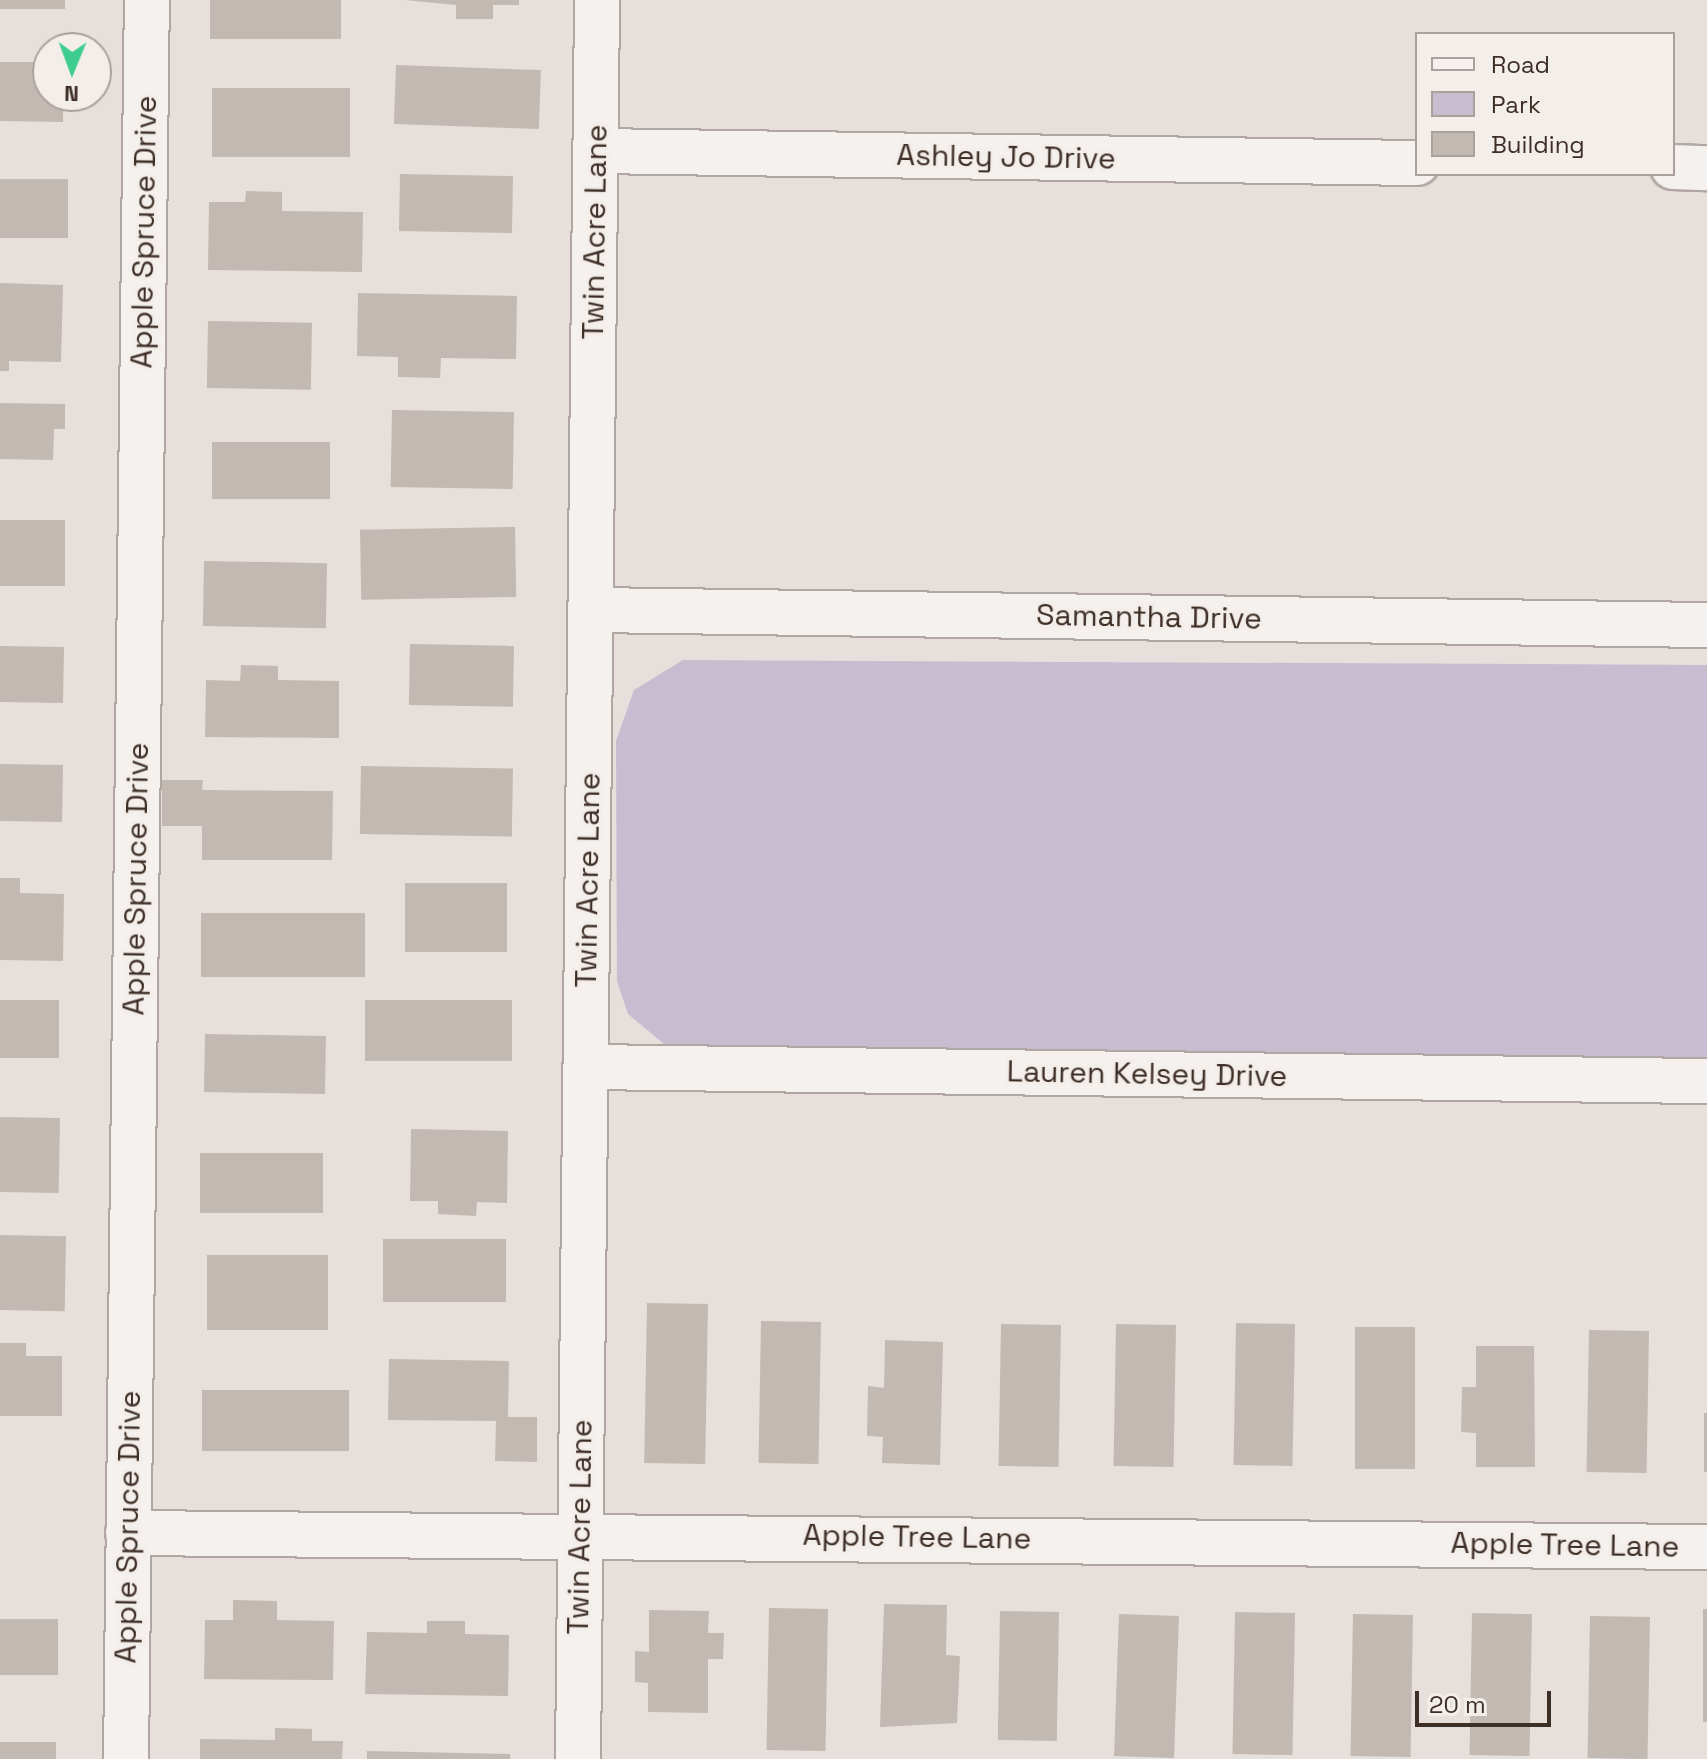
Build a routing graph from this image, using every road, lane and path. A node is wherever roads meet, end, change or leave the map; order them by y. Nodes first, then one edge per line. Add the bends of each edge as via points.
1 (147, 0) edge
2 (597, 0) edge
3 (596, 151) junction
4 (1415, 163) edge
5 (1675, 167) edge
6 (1707, 168) edge
7 (591, 610) junction
8 (1707, 625) edge
9 (587, 1067) junction
10 (1707, 1081) edge
11 (128, 1533) junction
12 (580, 1533) junction
13 (1707, 1547) edge
14 (126, 1759) edge
15 (578, 1759) edge

1 - 11 street, Apple Spruce Drive
2 - 3 street, Twin Acre Lane
3 - 4 street, Ashley Jo Drive
3 - 7 street, Twin Acre Lane
5 - 6 street
7 - 8 street, Samantha Drive
7 - 9 street, Twin Acre Lane
9 - 10 street, Lauren Kelsey Drive
9 - 12 street, Twin Acre Lane
11 - 12 street, Apple Tree Lane
11 - 14 street, Apple Spruce Drive
12 - 13 street, Apple Tree Lane
12 - 15 street, Twin Acre Lane

